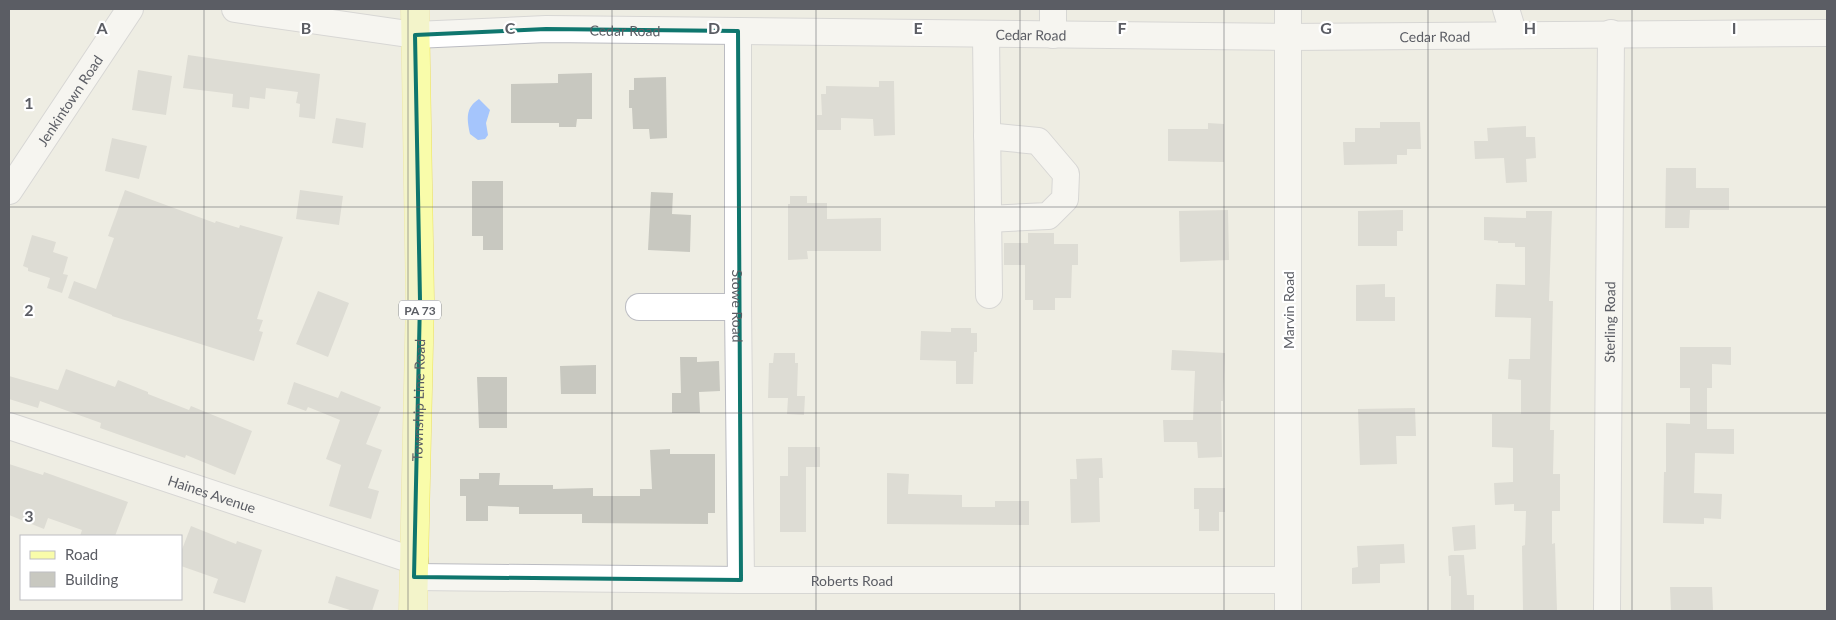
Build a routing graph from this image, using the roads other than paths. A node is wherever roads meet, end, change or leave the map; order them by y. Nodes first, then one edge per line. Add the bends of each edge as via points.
1 (130, 9) edge
2 (235, 9) edge
3 (1053, 9) edge
4 (1288, 9) edge
5 (1506, 9) edge
6 (546, 19) edge
7 (415, 22) edge
8 (738, 31) junction
9 (1827, 33) edge
10 (986, 34) junction
11 (1053, 34) junction
12 (1611, 34) junction
13 (1514, 35) junction
14 (1288, 37) junction
15 (987, 136) junction
16 (11, 184) edge
17 (988, 220) junction
18 (989, 295) dead end
19 (639, 307) dead end
20 (738, 307) junction
21 (9, 426) edge
22 (414, 569) junction
23 (741, 580) junction
24 (1288, 580) junction
25 (413, 611) edge
26 (1288, 611) edge
27 (1607, 611) edge

1 - 16 street, Jenkintown Road
2 - 7 street, Cedar Road
3 - 11 street
4 - 14 street, Marvin Road
5 - 13 street
6 - 7 street, Cedar Road
6 - 8 street, Cedar Road
7 - 22 main road, Township Line Road / PA 73 via 420,300
8 - 10 street, Cedar Road
8 - 20 street, Stowe Road
9 - 12 street, Cedar Road
10 - 11 street, Cedar Road
10 - 15 street
11 - 14 street, Cedar Road
12 - 13 street, Cedar Road
12 - 27 street, Sterling Road
13 - 14 street, Cedar Road
14 - 24 street, Marvin Road
15 - 17 street
15 - 17 street via 1038,141 1066,174 1065,199 1048,216
17 - 18 street
19 - 20 street
20 - 23 street, Stowe Road
21 - 22 street, Haines Avenue
22 - 23 street, Roberts Road
22 - 25 main road, Township Line Road / PA 73
23 - 24 street, Roberts Road
24 - 26 street, Marvin Road

